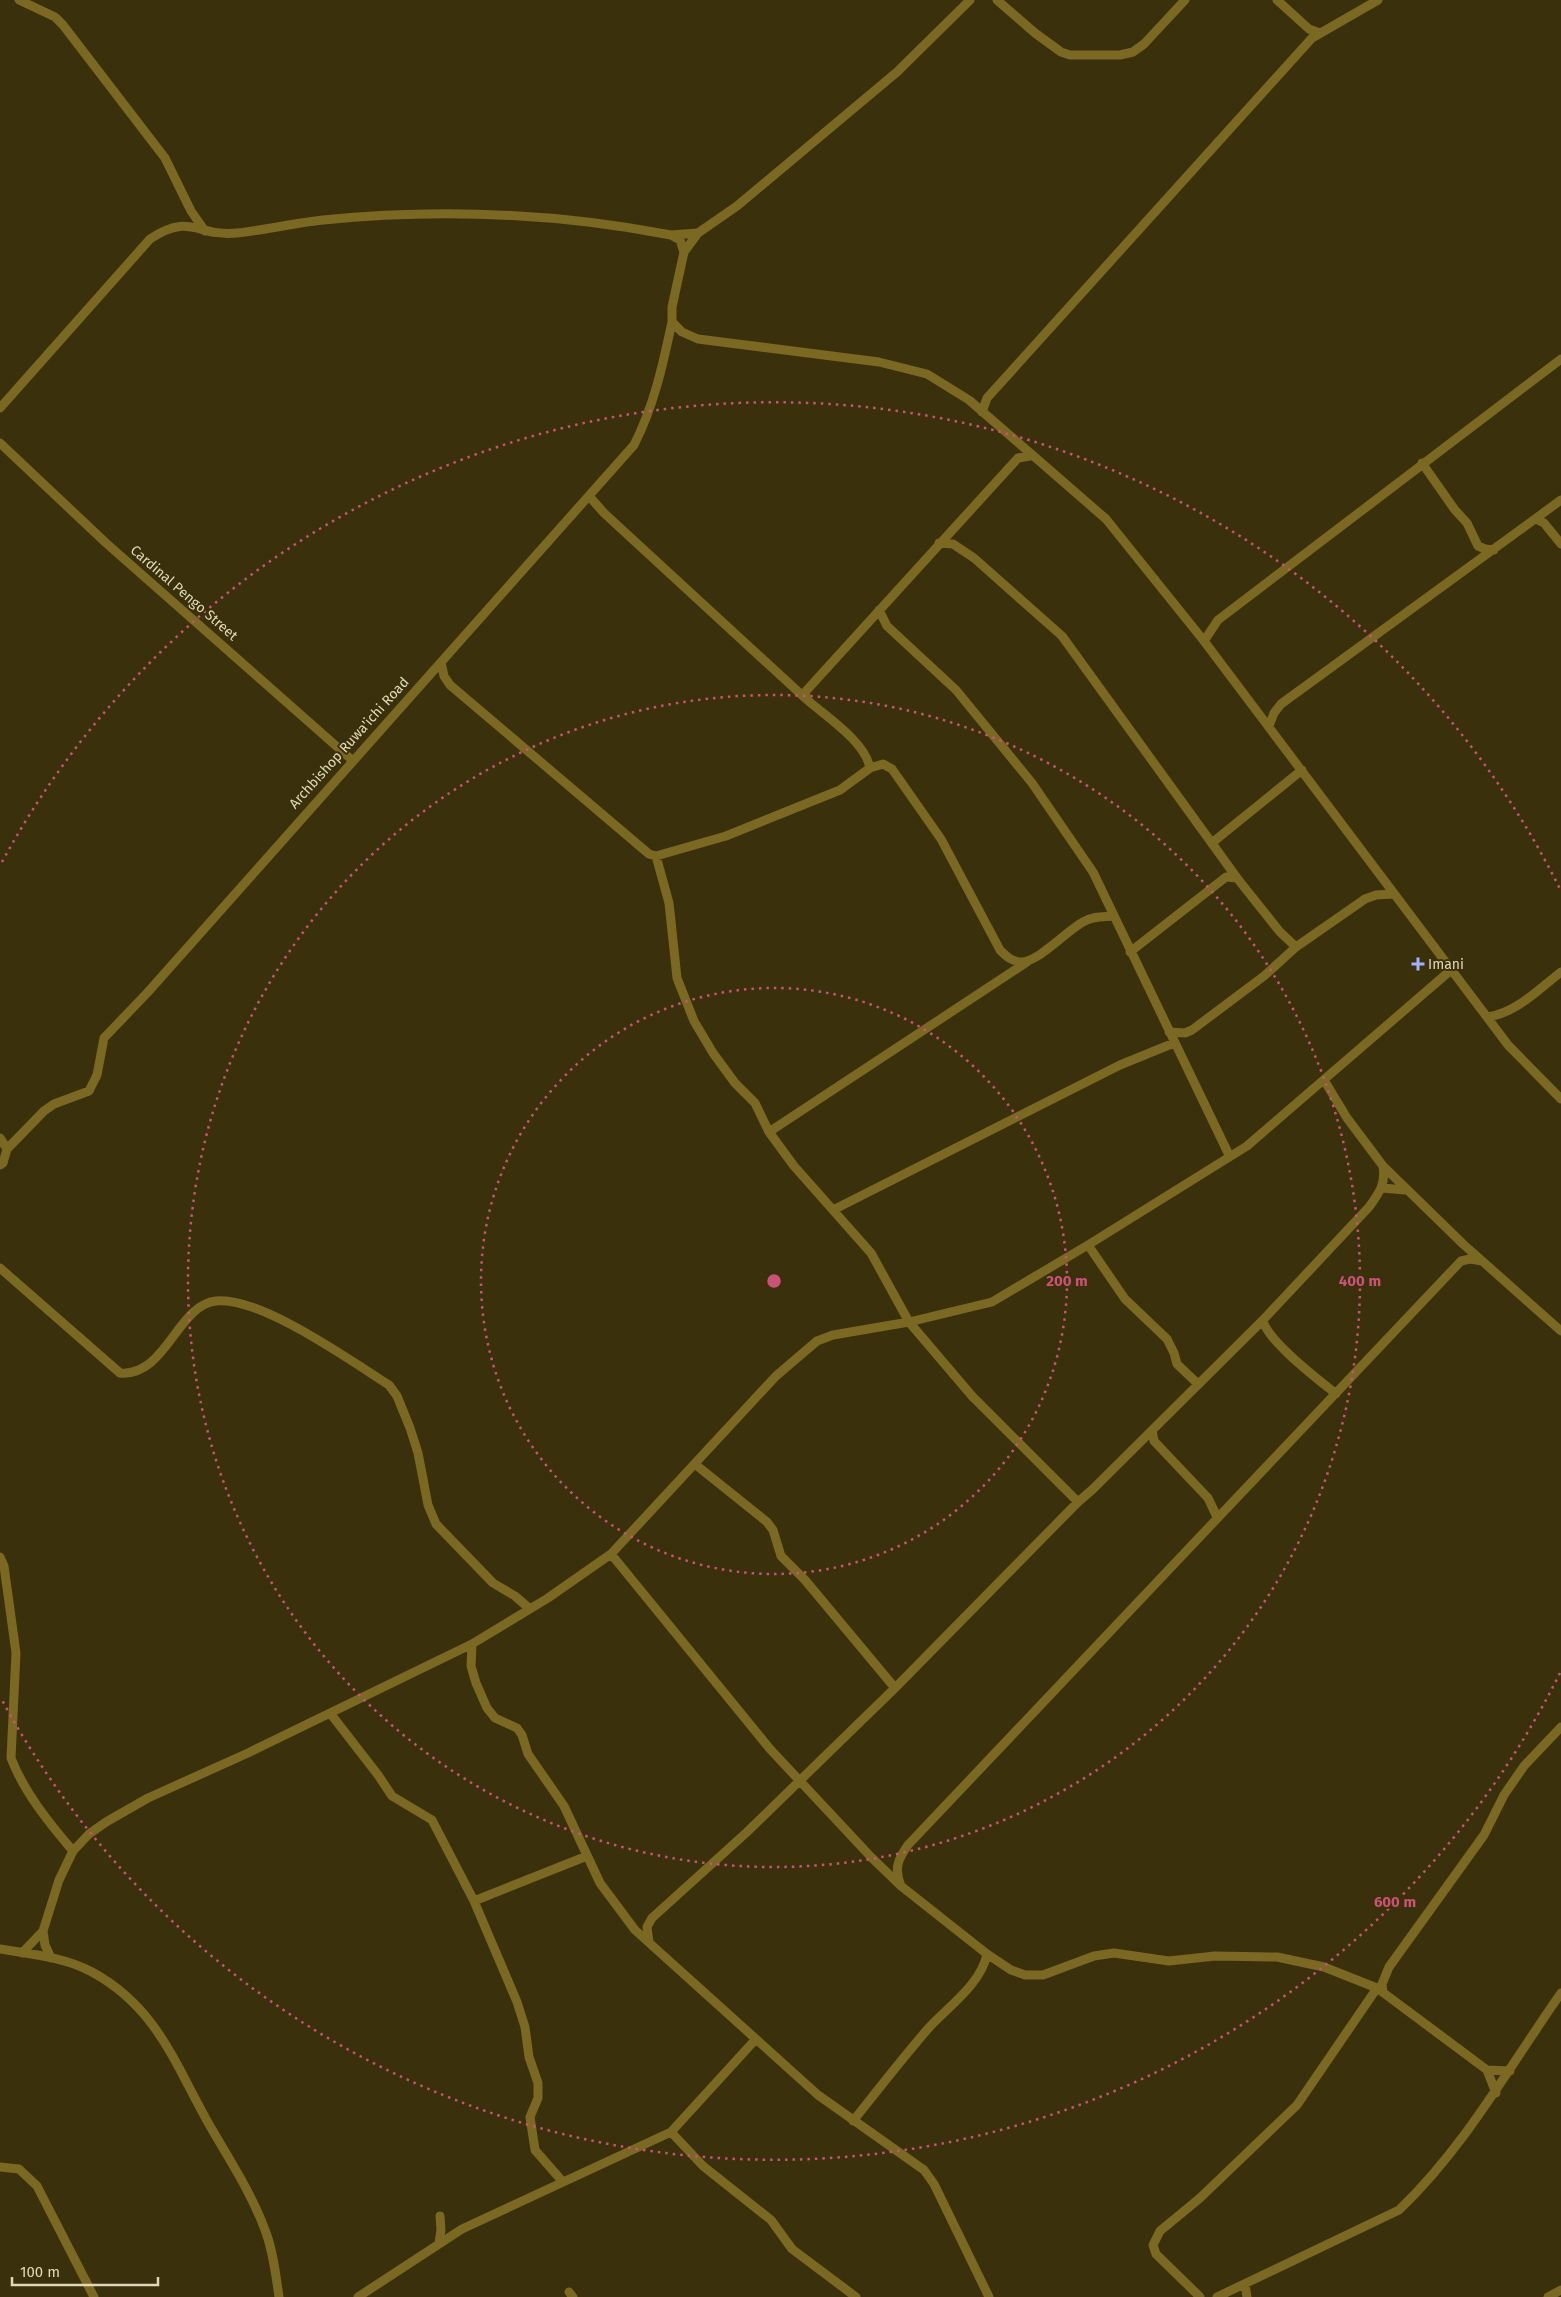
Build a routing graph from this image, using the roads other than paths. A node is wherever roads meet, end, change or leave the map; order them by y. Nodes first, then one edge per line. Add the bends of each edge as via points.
1 (19, 0) edge
2 (970, 0) edge
3 (997, 0) edge
4 (1185, 0) edge
5 (1277, 0) edge
6 (1378, 0) edge
7 (1320, 33) junction
8 (205, 231) junction
9 (698, 233) junction
10 (671, 235) junction
11 (684, 252) junction
12 (672, 322) junction
13 (1561, 359) edge
14 (0, 408) edge
15 (982, 412) junction
16 (0, 444) edge
17 (1030, 456) junction
18 (1422, 463) junction
19 (589, 496) junction
20 (1561, 500) edge
21 (1536, 519) junction
22 (939, 543) junction
23 (1561, 544) edge
24 (1494, 550) junction
25 (879, 610) junction
26 (1204, 641) junction
27 (440, 662) junction
28 (805, 698) junction
29 (1269, 726) junction
30 (352, 760) junction
31 (870, 768) junction
32 (1302, 770) junction
33 (1213, 842) junction
34 (656, 856) junction
35 (1238, 878) junction
36 (1393, 894) junction
37 (1114, 916) junction
38 (1296, 947) junction
39 (1130, 952) junction
40 (1032, 959) junction
41 (1451, 970) junction
42 (1561, 972) edge
43 (1488, 1017) junction
44 (1169, 1032) junction
45 (1174, 1043) junction
46 (1324, 1080) junction
47 (1561, 1099) edge
48 (769, 1132) junction
49 (0, 1138) edge
50 (7, 1149) junction
51 (1229, 1155) junction
52 (0, 1165) edge
53 (1382, 1166) junction
54 (1382, 1188) junction
55 (1405, 1190) junction
56 (833, 1210) junction
57 (1463, 1244) junction
58 (1088, 1245) junction
59 (1461, 1261) junction
60 (1482, 1261) junction
61 (0, 1268) edge
62 (1262, 1320) junction
63 (909, 1322) junction
64 (1561, 1331) edge
65 (1198, 1384) junction
66 (1336, 1394) junction
67 (1152, 1430) junction
68 (696, 1465) junction
69 (1078, 1502) junction
70 (1217, 1518) junction
71 (611, 1554) junction
72 (0, 1557) edge
73 (530, 1609) junction
74 (472, 1644) junction
75 (894, 1688) junction
76 (330, 1713) junction
77 (1561, 1727) edge
78 (799, 1780) junction
79 (73, 1851) junction
80 (587, 1856) junction
81 (901, 1886) junction
82 (474, 1901) junction
83 (44, 1931) junction
84 (649, 1942) junction
85 (0, 1949) edge
86 (22, 1952) junction
87 (987, 1954) junction
88 (51, 1958) junction
89 (1380, 1990) junction
90 (1561, 1993) edge
91 (755, 2040) junction
92 (1487, 2070) junction
93 (1510, 2070) junction
94 (1496, 2093) junction
95 (853, 2121) junction
96 (671, 2132) junction
97 (0, 2167) edge
98 (562, 2181) junction
99 (440, 2216) dead end
100 (439, 2243) junction
101 (1245, 2284) junction
102 (1561, 2290) edge
103 (1223, 2296) edge
104 (94, 2297) edge
105 (279, 2297) edge
106 (358, 2297) edge
107 (856, 2297) edge
108 (989, 2297) edge
109 (1200, 2297) edge
110 (1247, 2297) edge
111 (1548, 2297) edge

1 - 8 street via 54,17 63,25 165,158 191,211
2 - 9 street via 897,72 737,206
3 - 4 street via 1061,52 1070,55 1120,55 1133,52 1144,44
5 - 7 street via 1309,29
6 - 7 street
7 - 15 street via 1312,38 987,398
8 - 10 street via 236,233 323,220 501,214 580,219
8 - 14 street via 178,225 150,239
9 - 10 street
9 - 11 street
10 - 11 street via 680,240
11 - 12 street, Archbishop Ruwa'ichi Road via 672,307
12 - 15 street via 682,332 698,339 879,362 927,374
12 - 19 street, Archbishop Ruwa'ichi Road via 661,374 644,426 634,445
13 - 18 street
15 - 17 street
16 - 30 street, Cardinal Pengo Street via 106,543
17 - 22 street via 1018,458
17 - 26 street via 1106,519
18 - 24 street via 1467,523 1478,546
18 - 26 street via 1218,620
19 - 27 street, Archbishop Ruwa'ichi Road
19 - 28 street
20 - 21 street
21 - 23 street via 1544,523
21 - 24 street
22 - 25 street
22 - 33 street via 953,544 974,558 1062,636
24 - 29 street via 1282,704
25 - 28 street via 811,683
25 - 37 street via 887,626 956,690 1032,783 1093,872
26 - 29 street
27 - 30 street, Archbishop Ruwa'ichi Road
27 - 34 street via 450,684 642,848
28 - 31 street via 860,746
29 - 32 street
30 - 50 street, Archbishop Ruwa'ichi Road via 104,1038 97,1076 89,1091 44,1111
31 - 34 street via 840,790 726,836
31 - 40 street via 883,764 892,769 941,838 1000,950 1010,960
32 - 33 street
32 - 36 street
33 - 35 street
34 - 48 street via 669,903 677,978 694,1021 735,1083 755,1104
35 - 38 street via 1280,932
35 - 39 street via 1226,876
36 - 38 street via 1365,899
36 - 41 street
37 - 39 street
37 - 40 street via 1083,921
38 - 44 street via 1264,976 1192,1030
39 - 44 street
40 - 48 street
41 - 43 street
41 - 46 street
42 - 43 street via 1526,1000 1499,1015
43 - 47 street via 1508,1045
44 - 45 street
45 - 51 street
45 - 56 street via 1120,1065
46 - 51 street via 1247,1146
46 - 53 street
48 - 56 street
49 - 50 street
50 - 52 street
51 - 58 street
53 - 54 street
53 - 55 street
54 - 55 street
54 - 62 street via 1369,1207
55 - 57 street
56 - 63 street via 871,1253
57 - 59 street
57 - 60 street
58 - 63 street via 992,1302
58 - 65 street via 1125,1299 1167,1339 1176,1364
59 - 60 street
59 - 66 street
60 - 64 street
61 - 73 street via 120,1373 138,1372 149,1365 197,1310 218,1300 272,1314 389,1385 410,1428 428,1505 436,1524 493,1583
62 - 65 street
62 - 66 street via 1283,1348
63 - 68 street via 833,1335 817,1341 776,1376
63 - 69 street via 972,1396
65 - 67 street
66 - 70 street
67 - 69 street
67 - 70 street via 1154,1441 1208,1498
68 - 71 street
68 - 75 street via 767,1522 773,1530 781,1556 805,1580
69 - 75 street
70 - 81 street via 908,1845 898,1860 896,1873
71 - 73 street
71 - 78 street
72 - 79 street via 16,1653 11,1758 48,1822
73 - 74 street
74 - 76 street
74 - 80 street via 471,1666 488,1708 495,1718 517,1728 522,1735 528,1754 564,1806
75 - 78 street
76 - 79 street via 148,1798 89,1834
76 - 82 street via 392,1796 432,1820
77 - 89 street via 1524,1766 1504,1795 1484,1834 1389,1967
78 - 81 street
78 - 84 street via 652,1918 648,1927
79 - 83 street via 59,1880
80 - 82 street
80 - 84 street via 600,1883 635,1930
81 - 87 street
82 - 98 street via 517,2002 538,2083 538,2098 530,2117 535,2150
83 - 86 street
83 - 88 street
84 - 91 street
85 - 86 street
86 - 88 street
87 - 89 street via 1025,1975 1043,1975 1094,1956 1114,1953 1168,1961 1214,1956 1277,1957 1324,1967
87 - 95 street via 985,1964 969,1987 926,2030
88 - 105 street via 91,1971 121,1991 146,2015 175,2057 265,2230
89 - 92 street
89 - 109 street via 1297,2105 1200,2198 1160,2231 1153,2245 1156,2254
90 - 93 street
91 - 95 street
91 - 96 street
92 - 93 street
92 - 94 street
93 - 94 street
94 - 101 street via 1422,2188 1399,2210
95 - 108 street via 924,2170 934,2184
96 - 98 street
96 - 107 street via 703,2166 771,2220 792,2249
97 - 104 street via 19,2169 37,2186
98 - 100 street
99 - 100 street
100 - 106 street
101 - 103 street
101 - 110 street
102 - 111 street

